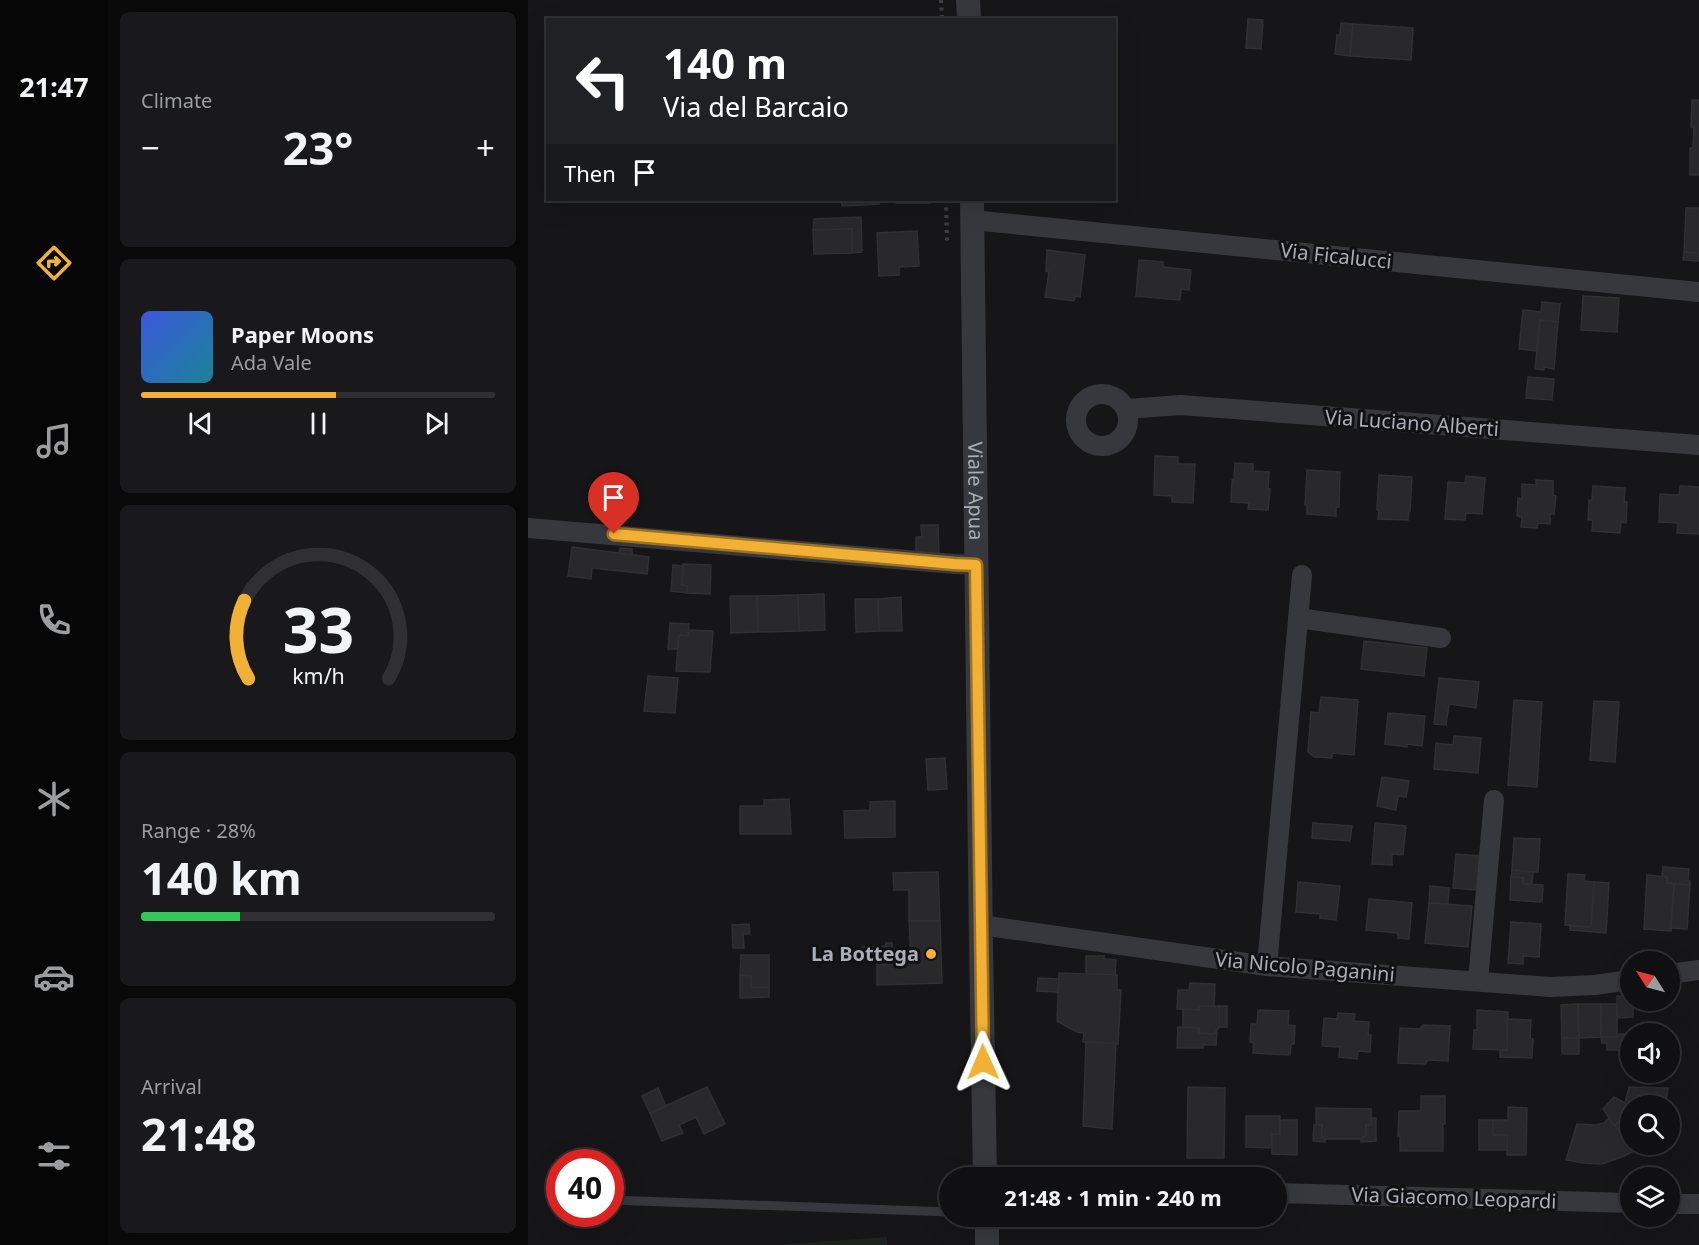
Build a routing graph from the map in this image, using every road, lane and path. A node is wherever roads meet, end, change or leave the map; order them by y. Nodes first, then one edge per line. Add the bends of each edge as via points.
1 (941, 0) edge
2 (969, 0) edge
3 (942, 18) edge
4 (969, 18) edge
5 (972, 210) edge
6 (1699, 292) edge
7 (1126, 409) dead end
8 (1699, 445) edge
9 (528, 528) edge
10 (976, 565) junction
11 (1302, 575) dead end
12 (1298, 618) junction
13 (1441, 638) dead end
14 (1494, 800) dead end
15 (981, 925) junction
16 (1267, 966) junction
17 (1699, 970) edge
18 (1680, 973) edge
19 (1478, 981) junction
20 (1620, 981) edge
21 (985, 1167) edge
22 (1287, 1193) edge
23 (624, 1200) edge
24 (1620, 1203) edge
25 (1680, 1204) edge
26 (1699, 1204) edge
27 (939, 1212) edge
28 (987, 1227) edge
29 (987, 1245) edge

1 - 3 path
2 - 4 street
5 - 6 street, Via Ficalucci
5 - 10 street, Viale Apua
7 - 8 street, Via Luciano Alberti via 1180,405
9 - 10 street
10 - 15 street, Viale Apua
11 - 12 street
12 - 13 street
12 - 16 street
14 - 19 street
15 - 16 street, Via Nicolo Paganini
15 - 21 street, Viale Apua
16 - 19 street, Via Nicolo Paganini
17 - 18 street
19 - 20 street, Via Nicolo Paganini via 1550,987
22 - 24 street, Via Giacomo Leopardi
23 - 27 lane
25 - 26 street
28 - 29 street

